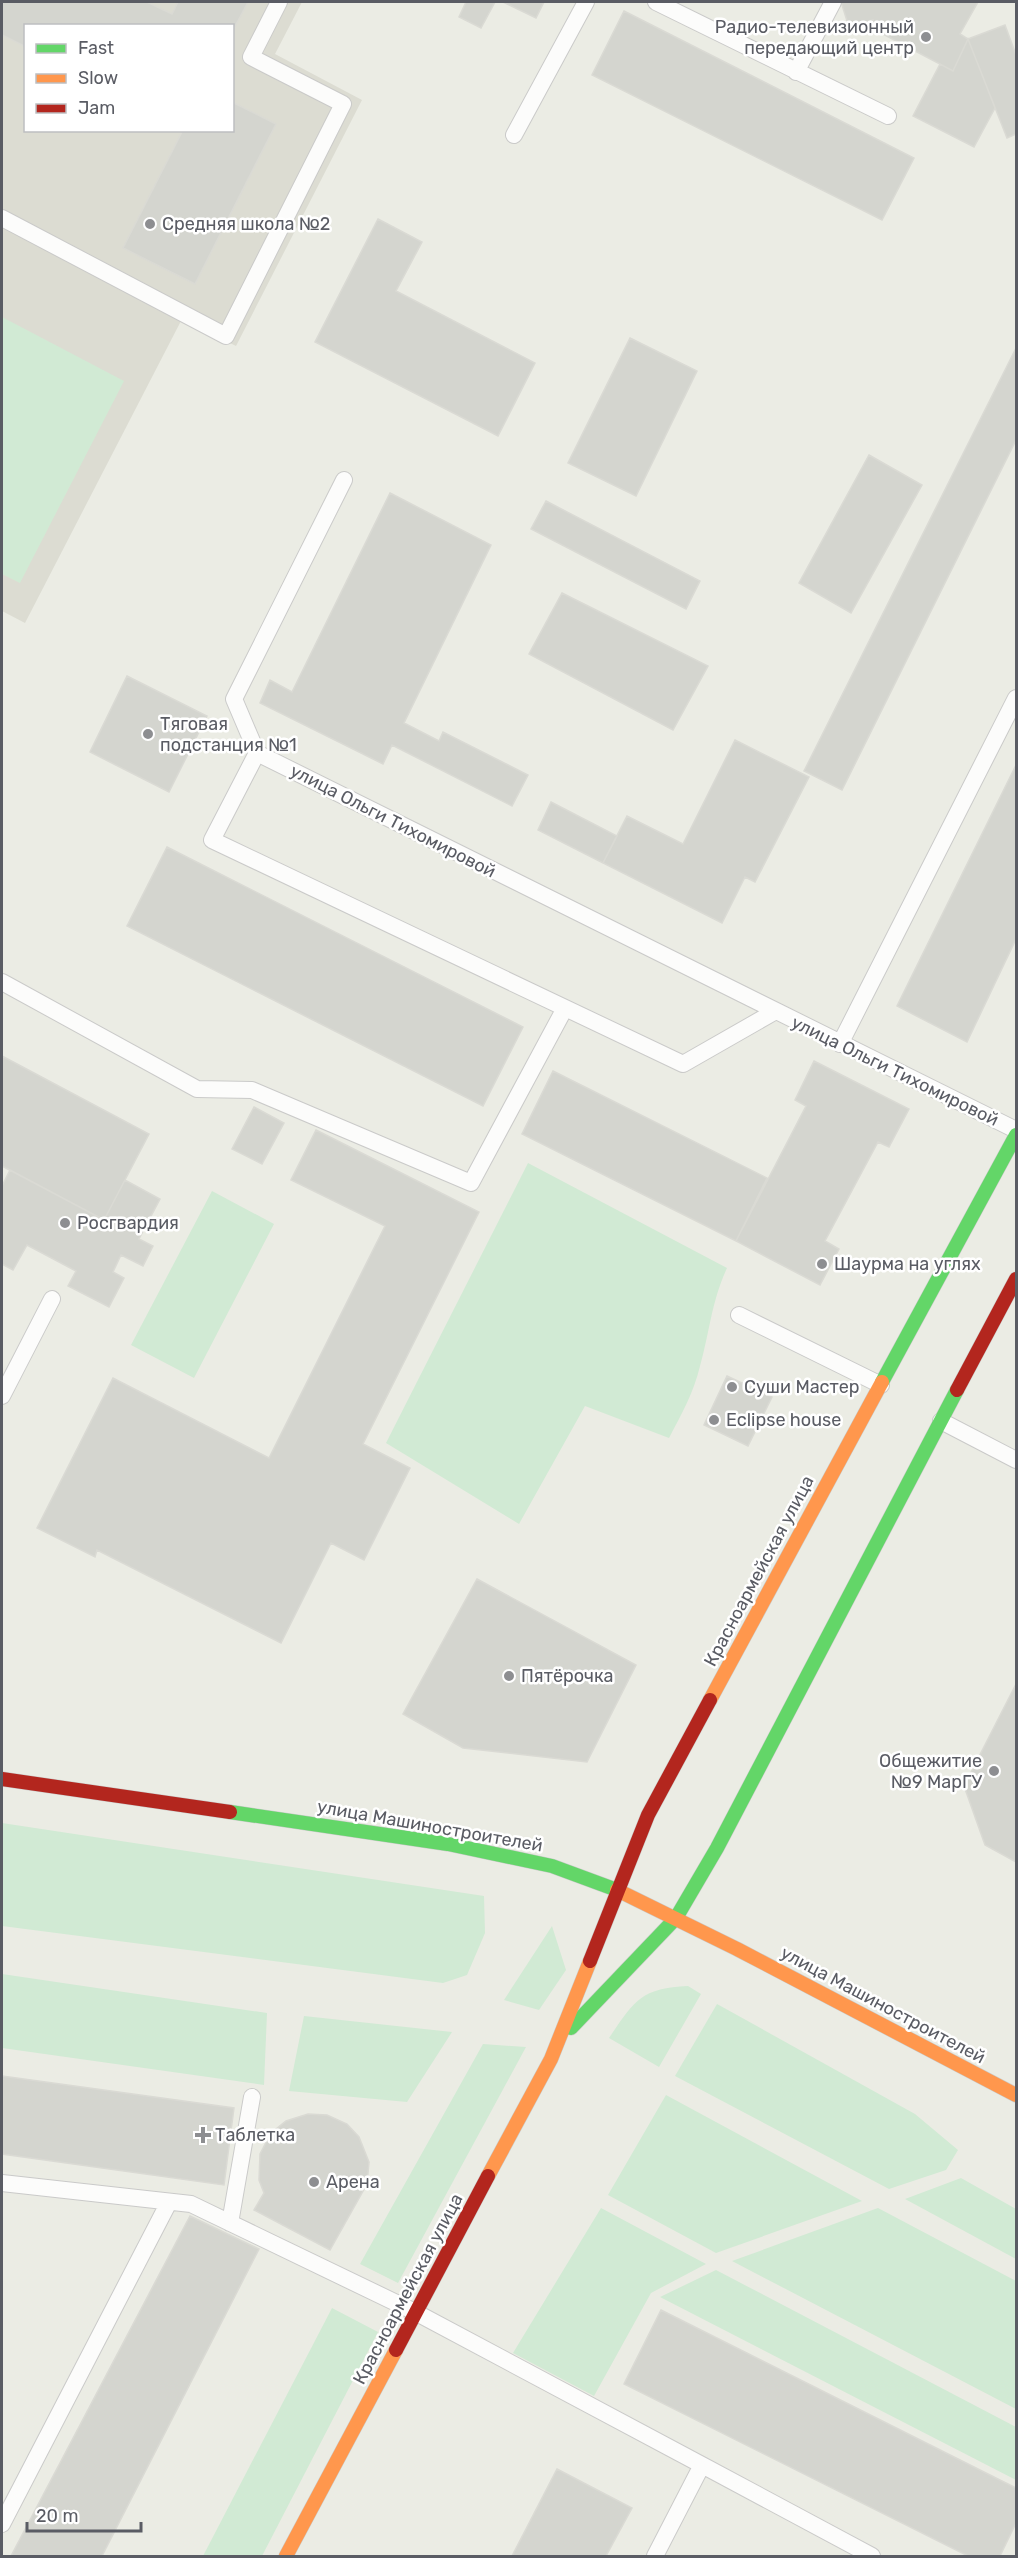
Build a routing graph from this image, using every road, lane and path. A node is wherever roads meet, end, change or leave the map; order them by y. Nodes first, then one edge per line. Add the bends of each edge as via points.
1 (279, 2) edge
2 (586, 2) edge
3 (656, 2) edge
4 (833, 2) edge
5 (796, 72) junction
6 (888, 116) dead end
7 (514, 135) dead end
8 (2, 218) edge
9 (344, 480) dead end
10 (1017, 698) edge
11 (257, 753) junction
12 (2, 982) edge
13 (565, 1008) junction
14 (774, 1012) junction
15 (840, 1044) junction
16 (1017, 1130) edge
17 (1017, 1135) edge
18 (1017, 1279) edge
19 (52, 1299) dead end
20 (739, 1315) dead end
21 (881, 1384) junction
22 (2, 1396) edge
23 (941, 1421) junction
24 (1017, 1460) edge
25 (2, 1779) edge
26 (618, 1890) junction
27 (676, 1918) junction
28 (562, 2038) junction
29 (1017, 2095) edge
30 (252, 2097) dead end
31 (2, 2183) edge
32 (169, 2202) junction
33 (230, 2223) junction
34 (415, 2312) junction
35 (702, 2465) junction
36 (2, 2524) edge
37 (286, 2556) edge
38 (655, 2556) edge
39 (872, 2556) edge

1 - 8 lane via 250,57 343,104 226,336
2 - 7 lane
3 - 5 lane
4 - 5 lane
5 - 6 lane
9 - 11 lane via 234,699
10 - 15 lane
11 - 13 lane, улица Ольги Тихомировой via 212,840
11 - 14 lane, улица Ольги Тихомировой
12 - 13 lane via 197,1089 252,1090 471,1183
13 - 14 lane, улица Ольги Тихомировой via 683,1064
14 - 15 lane, улица Ольги Тихомировой
15 - 16 lane, улица Ольги Тихомировой
17 - 21 main road, Красноармейская улица
18 - 23 main road, Красноармейская улица
19 - 22 lane
20 - 21 lane
21 - 26 main road, Красноармейская улица via 648,1815
23 - 24 lane
23 - 27 main road, Красноармейская улица via 717,1848
25 - 26 main road, улица Машиностроителей via 448,1844 552,1866
26 - 27 main road, улица Машиностроителей
26 - 28 main road, Красноармейская улица
27 - 28 main road, Красноармейская улица
27 - 29 main road, улица Машиностроителей
28 - 34 main road, Красноармейская улица
30 - 33 lane
31 - 32 lane
32 - 33 lane via 191,2204
32 - 36 lane
33 - 34 lane
34 - 35 lane
34 - 37 main road, Красноармейская улица
35 - 38 lane
35 - 39 lane

